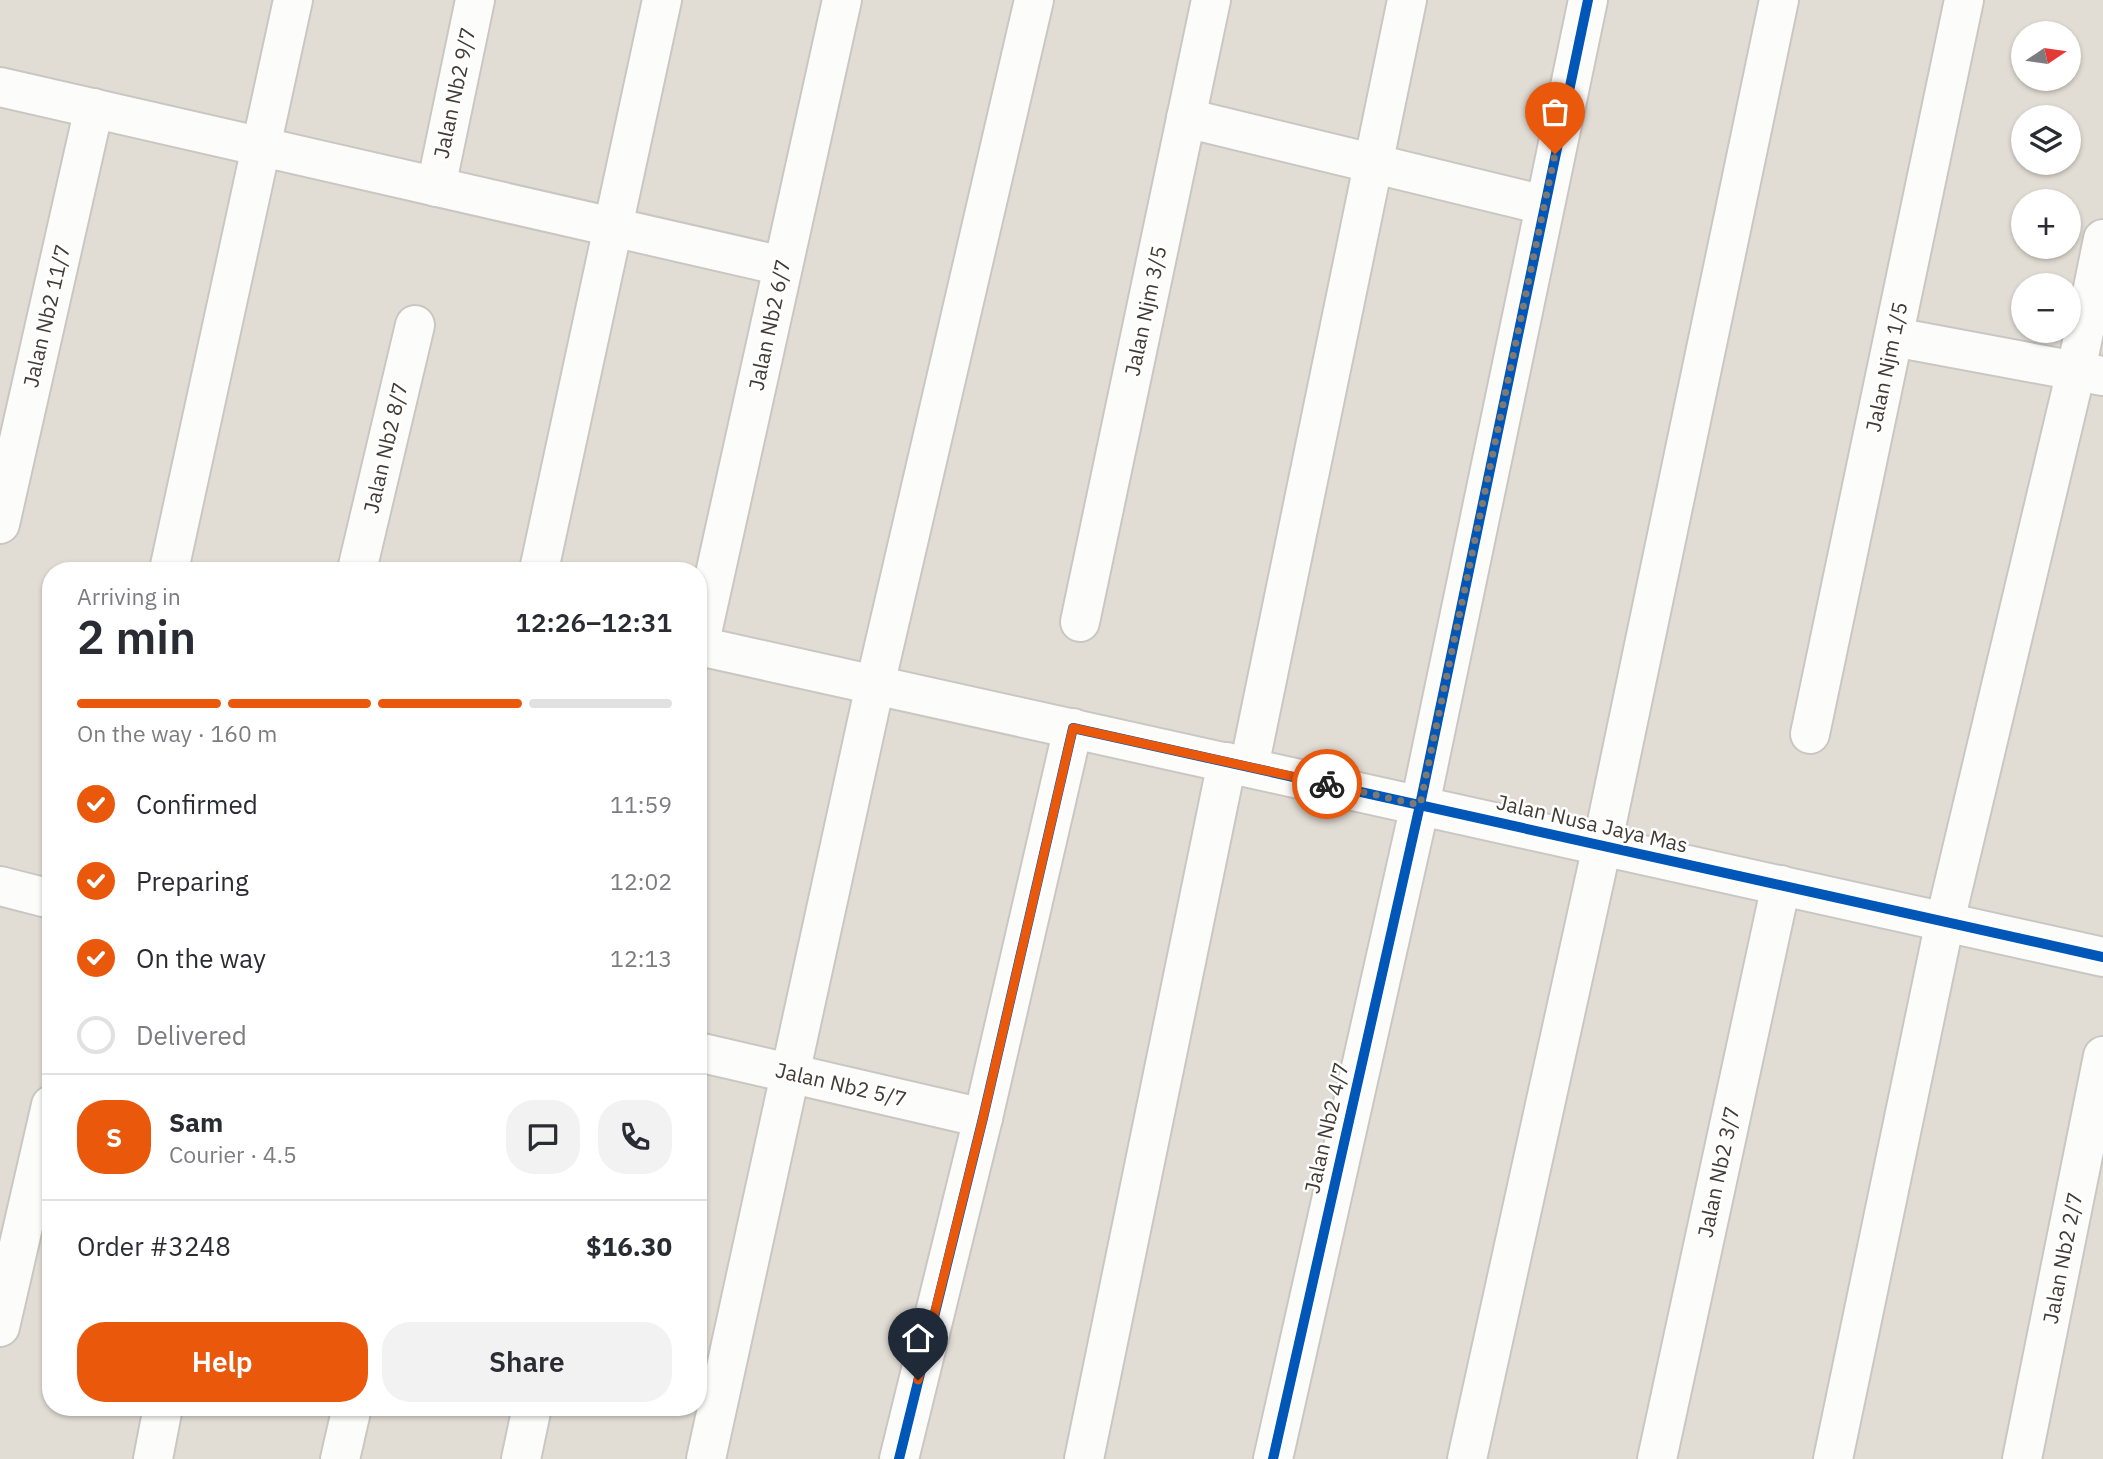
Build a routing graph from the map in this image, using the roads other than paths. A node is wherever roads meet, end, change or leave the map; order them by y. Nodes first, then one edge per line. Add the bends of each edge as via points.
1 (292, 0) edge
2 (475, 0) edge
3 (662, 0) edge
4 (842, 0) edge
5 (1034, 0) edge
6 (1211, 0) edge
7 (1407, 0) edge
8 (1588, 0) edge
9 (1779, 0) edge
10 (1964, 0) edge
11 (0, 87) edge
12 (93, 108) junction
13 (1186, 118) junction
14 (261, 147) junction
15 (1373, 164) junction
16 (436, 187) junction
17 (1545, 205) junction
18 (611, 227) junction
19 (2103, 239) edge
20 (783, 267) junction
21 (415, 324) dead end
22 (1894, 337) junction
23 (2089, 374) edge
24 (0, 524) edge
25 (171, 562) edge
26 (360, 562) edge
27 (541, 562) edge
28 (707, 612) edge
29 (1080, 622) dead end
30 (707, 650) edge
31 (875, 685) junction
32 (1073, 728) junction
33 (1810, 734) dead end
34 (1238, 765) junction
35 (1420, 805) junction
36 (1602, 846) junction
37 (1780, 885) junction
38 (0, 886) edge
39 (42, 897) edge
40 (1945, 921) junction
41 (2103, 957) edge
42 (707, 1054) edge
43 (2103, 1056) edge
44 (789, 1072) junction
45 (983, 1118) junction
46 (42, 1144) edge
47 (0, 1327) edge
48 (161, 1416) edge
49 (350, 1416) edge
50 (530, 1416) edge
51 (153, 1459) edge
52 (340, 1459) edge
53 (521, 1459) edge
54 (706, 1459) edge
55 (899, 1459) edge
56 (1083, 1459) edge
57 (1273, 1459) edge
58 (1467, 1459) edge
59 (1657, 1459) edge
60 (1833, 1459) edge
61 (2022, 1459) edge

1 - 14 street
2 - 16 street, Jalan Nb2 9/7
3 - 18 street
4 - 20 street, Jalan Nb2 6/7
5 - 31 street
6 - 13 street, Jalan Njm 3/5
7 - 15 street
8 - 17 street, Jalan Nb2 4/7
9 - 36 street
10 - 22 street, Jalan Njm 1/5
11 - 12 street
12 - 14 street
12 - 24 street, Jalan Nb2 11/7
13 - 15 street
13 - 29 street, Jalan Njm 3/5
14 - 16 street
14 - 25 street
15 - 17 street
15 - 34 street
16 - 18 street
17 - 35 street, Jalan Nb2 4/7
18 - 20 street
18 - 27 street
19 - 23 street
20 - 28 street, Jalan Nb2 6/7
21 - 26 street, Jalan Nb2 8/7
22 - 23 street
22 - 33 street, Jalan Njm 1/5
23 - 40 street
30 - 31 street, Jalan Nusa Jaya Mas
31 - 32 street, Jalan Nusa Jaya Mas
31 - 44 street
32 - 34 street, Jalan Nusa Jaya Mas
32 - 45 street
34 - 35 street, Jalan Nusa Jaya Mas
34 - 56 street
35 - 36 street, Jalan Nusa Jaya Mas
35 - 57 street, Jalan Nb2 4/7
36 - 37 street, Jalan Nusa Jaya Mas
36 - 58 street
37 - 40 street, Jalan Nusa Jaya Mas
37 - 59 street, Jalan Nb2 3/7
38 - 39 street
40 - 41 street, Jalan Nusa Jaya Mas
40 - 60 street
42 - 44 street, Jalan Nb2 5/7
43 - 61 street, Jalan Nb2 2/7
44 - 45 street, Jalan Nb2 5/7
44 - 54 street
45 - 55 street
46 - 47 street
48 - 51 street
49 - 52 street
50 - 53 street

